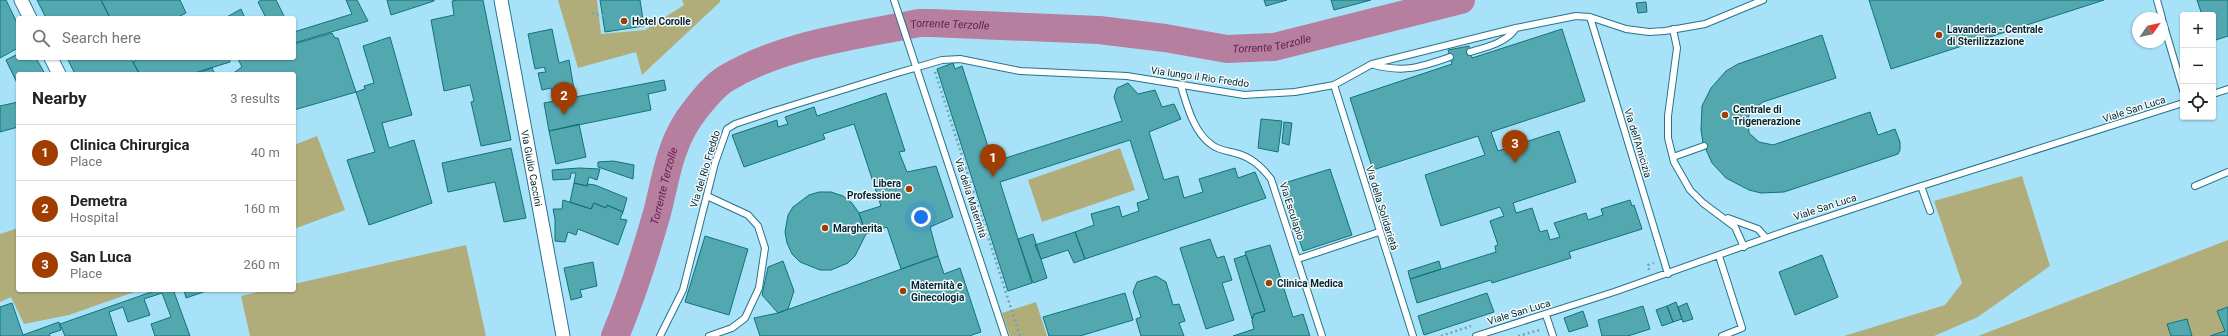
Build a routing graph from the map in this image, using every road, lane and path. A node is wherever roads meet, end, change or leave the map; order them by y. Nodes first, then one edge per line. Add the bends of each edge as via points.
1 (21, 0) edge
2 (501, 0) edge
3 (894, 0) edge
4 (1763, 0) edge
5 (2156, 0) edge
6 (2160, 12) edge
7 (592, 13) dead end
8 (29, 16) edge
9 (603, 16) dead end
10 (1590, 17) junction
11 (1516, 28) junction
12 (1673, 29) junction
13 (2168, 39) edge
14 (1470, 52) dead end
15 (1450, 57) dead end
16 (52, 60) edge
17 (1372, 64) junction
18 (918, 67) junction
19 (934, 71) dead end
20 (58, 72) edge
21 (2181, 84) edge
22 (1334, 85) junction
23 (1181, 86) junction
24 (2228, 89) edge
25 (2216, 93) edge
26 (2180, 104) edge
27 (1704, 146) dead end
28 (1673, 158) junction
29 (2228, 172) edge
30 (1921, 186) junction
31 (2195, 186) dead end
32 (707, 196) junction
33 (1930, 211) dead end
34 (1723, 217) junction
35 (1379, 232) junction
36 (1766, 238) junction
37 (1744, 247) junction
38 (1719, 256) junction
39 (1298, 259) junction
40 (1668, 274) junction
41 (1546, 315) junction
42 (1545, 334) dead end
43 (563, 336) edge
44 (660, 336) edge
45 (709, 336) edge
46 (1005, 336) edge
47 (1020, 336) edge
48 (1322, 336) edge
49 (1413, 336) edge
50 (1476, 336) edge
51 (1518, 336) edge
52 (1553, 336) edge
53 (1722, 336) edge

1 - 8 street
2 - 43 street, Via Giulio Caccini
3 - 18 lane, Via della Maternità
4 - 12 lane, Via lungo il Rio Freddo via 1705,24
5 - 6 lane
7 - 9 path
10 - 11 lane, Via lungo il Rio Freddo via 1576,16
10 - 12 lane, Via lungo il Rio Freddo via 1640,31
10 - 40 lane, Via dell'Amicizia
11 - 14 lane via 1512,35 1505,39
11 - 17 lane, Via lungo il Rio Freddo
12 - 28 lane via 1677,48 1668,116 1668,138
13 - 21 lane
15 - 17 lane via 1407,70
16 - 20 street
17 - 22 lane, Via lungo il Rio Freddo
18 - 23 lane, Via lungo il Rio Freddo via 942,60 960,59 1020,71 1112,74
18 - 32 lane, Via del Rio Freddo via 731,126 724,135
18 - 46 lane, Via della Maternità
19 - 47 path
22 - 23 lane, Via lungo il Rio Freddo via 1295,92 1244,95
22 - 35 lane, Via della Solidarietà
23 - 39 lane, Via Esculapio via 1191,115 1207,142 1246,156 1264,169 1271,179
24 - 25 lane
26 - 30 lane, Viale San Luca
27 - 28 lane
28 - 34 lane via 1690,190
29 - 31 lane
30 - 33 lane
30 - 36 lane, Viale San Luca
32 - 44 lane, Via del Rio Freddo via 684,290
32 - 45 lane via 748,215 758,226 765,248 759,288 745,318 732,328
34 - 36 lane via 1758,229
34 - 37 lane via 1735,227
35 - 39 lane
35 - 49 lane, Via della Solidarietà
36 - 37 lane, Viale San Luca
37 - 38 lane, Viale San Luca
38 - 40 lane, Viale San Luca
38 - 53 lane via 1742,328
39 - 48 lane, Via Esculapio
40 - 41 lane, Viale San Luca
41 - 50 lane, Viale San Luca
41 - 52 lane
42 - 51 path via 1540,329

